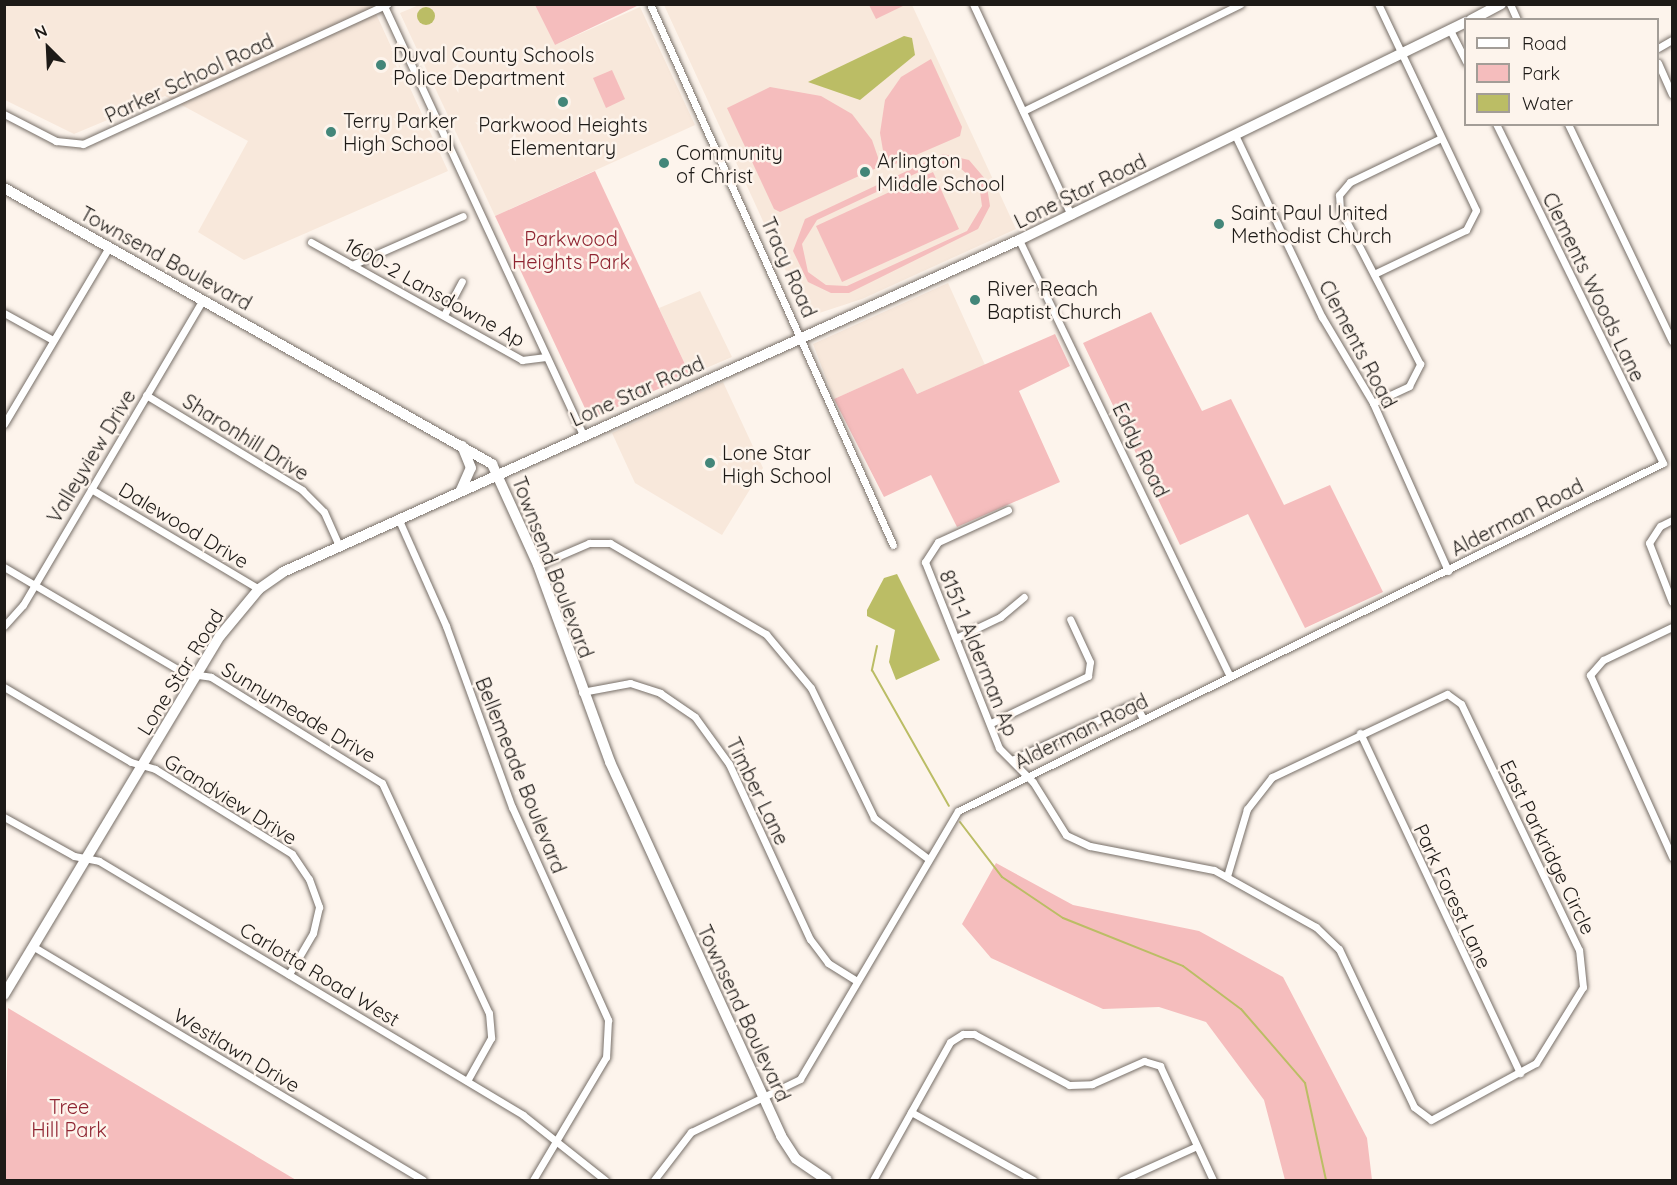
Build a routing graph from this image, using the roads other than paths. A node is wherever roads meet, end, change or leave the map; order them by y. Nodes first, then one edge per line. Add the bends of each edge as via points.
1 (651, 4) edge
2 (974, 4) edge
3 (1240, 4) edge
4 (1378, 4) edge
5 (1501, 4) edge
6 (1510, 4) edge
7 (385, 5) edge
8 (1475, 18) edge
9 (1516, 18) edge
10 (1464, 23) edge
11 (1450, 30) junction
12 (1399, 54) junction
13 (1464, 58) edge
14 (1659, 65) edge
15 (1672, 94) edge
16 (1023, 111) junction
17 (4, 114) edge
18 (1497, 126) edge
19 (1569, 126) edge
20 (1235, 135) junction
21 (1441, 138) junction
22 (4, 188) edge
23 (1071, 215) junction
24 (463, 216) dead end
25 (1019, 240) junction
26 (310, 242) dead end
27 (109, 247) junction
28 (352, 265) junction
29 (1374, 274) junction
30 (462, 281) dead end
31 (203, 299) junction
32 (4, 314) edge
33 (444, 315) junction
34 (802, 337) junction
35 (53, 340) junction
36 (1672, 341) edge
37 (546, 357) junction
38 (146, 395) junction
39 (1373, 402) junction
40 (4, 424) edge
41 (583, 435) junction
42 (460, 443) junction
43 (1663, 463) joint
44 (498, 474) junction
45 (91, 489) junction
46 (461, 490) junction
47 (1008, 510) dead end
48 (398, 518) junction
49 (1672, 520) edge
50 (339, 545) junction
51 (893, 545) dead end
52 (538, 565) junction
53 (4, 567) edge
54 (1448, 571) junction
55 (34, 585) junction
56 (259, 589) junction
57 (1024, 597) dead end
58 (1672, 602) edge
59 (1070, 619) dead end
60 (4, 626) edge
61 (1672, 627) edge
62 (956, 638) junction
63 (197, 675) junction
64 (1230, 676) junction
65 (4, 687) edge
66 (581, 692) junction
67 (1143, 719) junction
68 (991, 723) junction
69 (1360, 733) junction
70 (1014, 763) junction
71 (143, 766) junction
72 (1026, 776) junction
73 (4, 817) edge
74 (1672, 857) edge
75 (86, 858) junction
76 (927, 858) junction
77 (1227, 876) junction
78 (34, 947) junction
79 (288, 974) junction
80 (857, 981) junction
81 (4, 995) edge
82 (1520, 1073) junction
83 (467, 1081) junction
84 (764, 1098) junction
85 (911, 1112) junction
86 (1423, 1116) joint
87 (555, 1142) junction
88 (1197, 1146) junction
89 (411, 1173) junction
90 (407, 1180) edge
91 (423, 1180) edge
92 (533, 1180) edge
93 (605, 1180) edge
94 (654, 1180) edge
95 (827, 1180) edge
96 (873, 1180) edge
97 (1033, 1180) edge
98 (1122, 1180) edge
99 (1213, 1180) edge

1 - 34 street, Tracy Road
2 - 16 street
3 - 16 street
4 - 12 street
5 - 8 street
6 - 9 street
7 - 17 street, Parker School Road via 83,144 56,141
7 - 37 street
10 - 11 street, Lone Star Road
11 - 12 street, Lone Star Road
11 - 13 street
12 - 20 street, Lone Star Road
12 - 21 street
14 - 15 street
16 - 23 street
18 - 43 street, Clements Woods Lane
19 - 36 street
20 - 23 street, Lone Star Road
20 - 39 street, Clements Road via 1322,317
21 - 29 street via 1350,182 1339,195 1340,209
21 - 29 street via 1474,201 1476,219 1466,230
22 - 27 street, Townsend Boulevard
23 - 25 street, Lone Star Road
24 - 28 street
25 - 34 street, Lone Star Road
25 - 64 street, Eddy Road
26 - 28 street, 1600-2 Lansdowne Ap
27 - 31 street, Townsend Boulevard
27 - 35 street
28 - 33 street, 1600-2 Lansdowne Ap
29 - 39 street via 1417,355 1420,372 1408,386
30 - 33 street
31 - 38 street, Valleyview Drive
31 - 42 street, Townsend Boulevard
32 - 35 street
33 - 37 street, 1600-2 Lansdowne Ap via 522,360
34 - 41 street, Lone Star Road
34 - 51 street, Tracy Road via 823,397
35 - 40 street
37 - 41 street
38 - 45 street, Valleyview Drive
38 - 50 street, Sharonhill Drive via 302,490 324,512
39 - 54 street, Clements Road
41 - 44 street, Lone Star Road
42 - 44 street, Townsend Boulevard via 486,458
42 - 46 street via 471,468
43 - 54 street, Alderman Road
44 - 46 street, Lone Star Road
44 - 52 street, Townsend Boulevard
45 - 55 street, Valleyview Drive
45 - 56 street, Dalewood Drive
46 - 48 street, Lone Star Road
47 - 62 street, 8151-1 Alderman Ap via 938,542 926,554 927,569
48 - 50 street, Lone Star Road
48 - 87 street, Bellemeade Boulevard via 446,626 512,807 602,1003 609,1045
49 - 58 street via 1660,526 1649,543
50 - 56 street, Lone Star Road
52 - 66 street, Townsend Boulevard
52 - 76 street via 589,543 610,543 766,634 812,688 874,818
53 - 55 street, Sunnymeade Drive
54 - 64 street, Alderman Road
55 - 60 street, Valleyview Drive
55 - 63 street, Sunnymeade Drive via 184,673
56 - 63 street, Lone Star Road
57 - 62 street via 1000,616
59 - 68 street via 1090,662 1088,676
61 - 74 street via 1603,660 1590,675
62 - 68 street, 8151-1 Alderman Ap
63 - 71 street, Lone Star Road
63 - 83 street, Sunnymeade Drive via 212,677 382,783 489,1014 491,1038
64 - 67 street, Alderman Road
65 - 71 street, Grandview Drive
66 - 80 street, Timber Lane via 630,683 660,693 695,717 729,764 810,939 828,963
66 - 84 street, Townsend Boulevard
67 - 70 street via 1135,703
67 - 72 street, Alderman Road
68 - 70 street, 8151-1 Alderman Ap via 999,748
69 - 77 street via 1261,787 1247,809
69 - 82 street, Park Forest Lane
69 - 82 street, East Parkridge Circle via 1438,694 1452,696 1461,704 1579,950 1583,987 1548,1051
70 - 72 street, 8151-1 Alderman Ap
71 - 75 street, Lone Star Road
71 - 79 street, Grandview Drive via 279,843 302,865 316,894 317,919
72 - 76 street, Alderman Road via 958,812
72 - 77 street, 8151-1 Alderman Ap via 1058,828 1077,841
73 - 75 street, Carlotta Road West
75 - 78 street, Lone Star Road
75 - 79 street, Carlotta Road West
76 - 80 street, Alderman Road
77 - 86 street, 8151-1 Alderman Ap via 1316,927 1339,949
78 - 81 street, Lone Star Road
78 - 89 street, Westlawn Drive
79 - 83 street, Carlotta Road West
80 - 84 street, Alderman Road via 800,1079
82 - 86 street, East Parkridge Circle via 1444,1116
83 - 87 street, Carlotta Road West
84 - 94 street, Alderman Road via 691,1132 672,1150
84 - 95 street, Townsend Boulevard via 796,1159
85 - 88 street via 950,1042 974,1034 1069,1085 1092,1084 1153,1062 1165,1072
85 - 96 street
85 - 97 street
87 - 92 street
87 - 93 street, Carlotta Road West
88 - 98 street
88 - 99 street
89 - 90 street
89 - 91 street, Westlawn Drive

